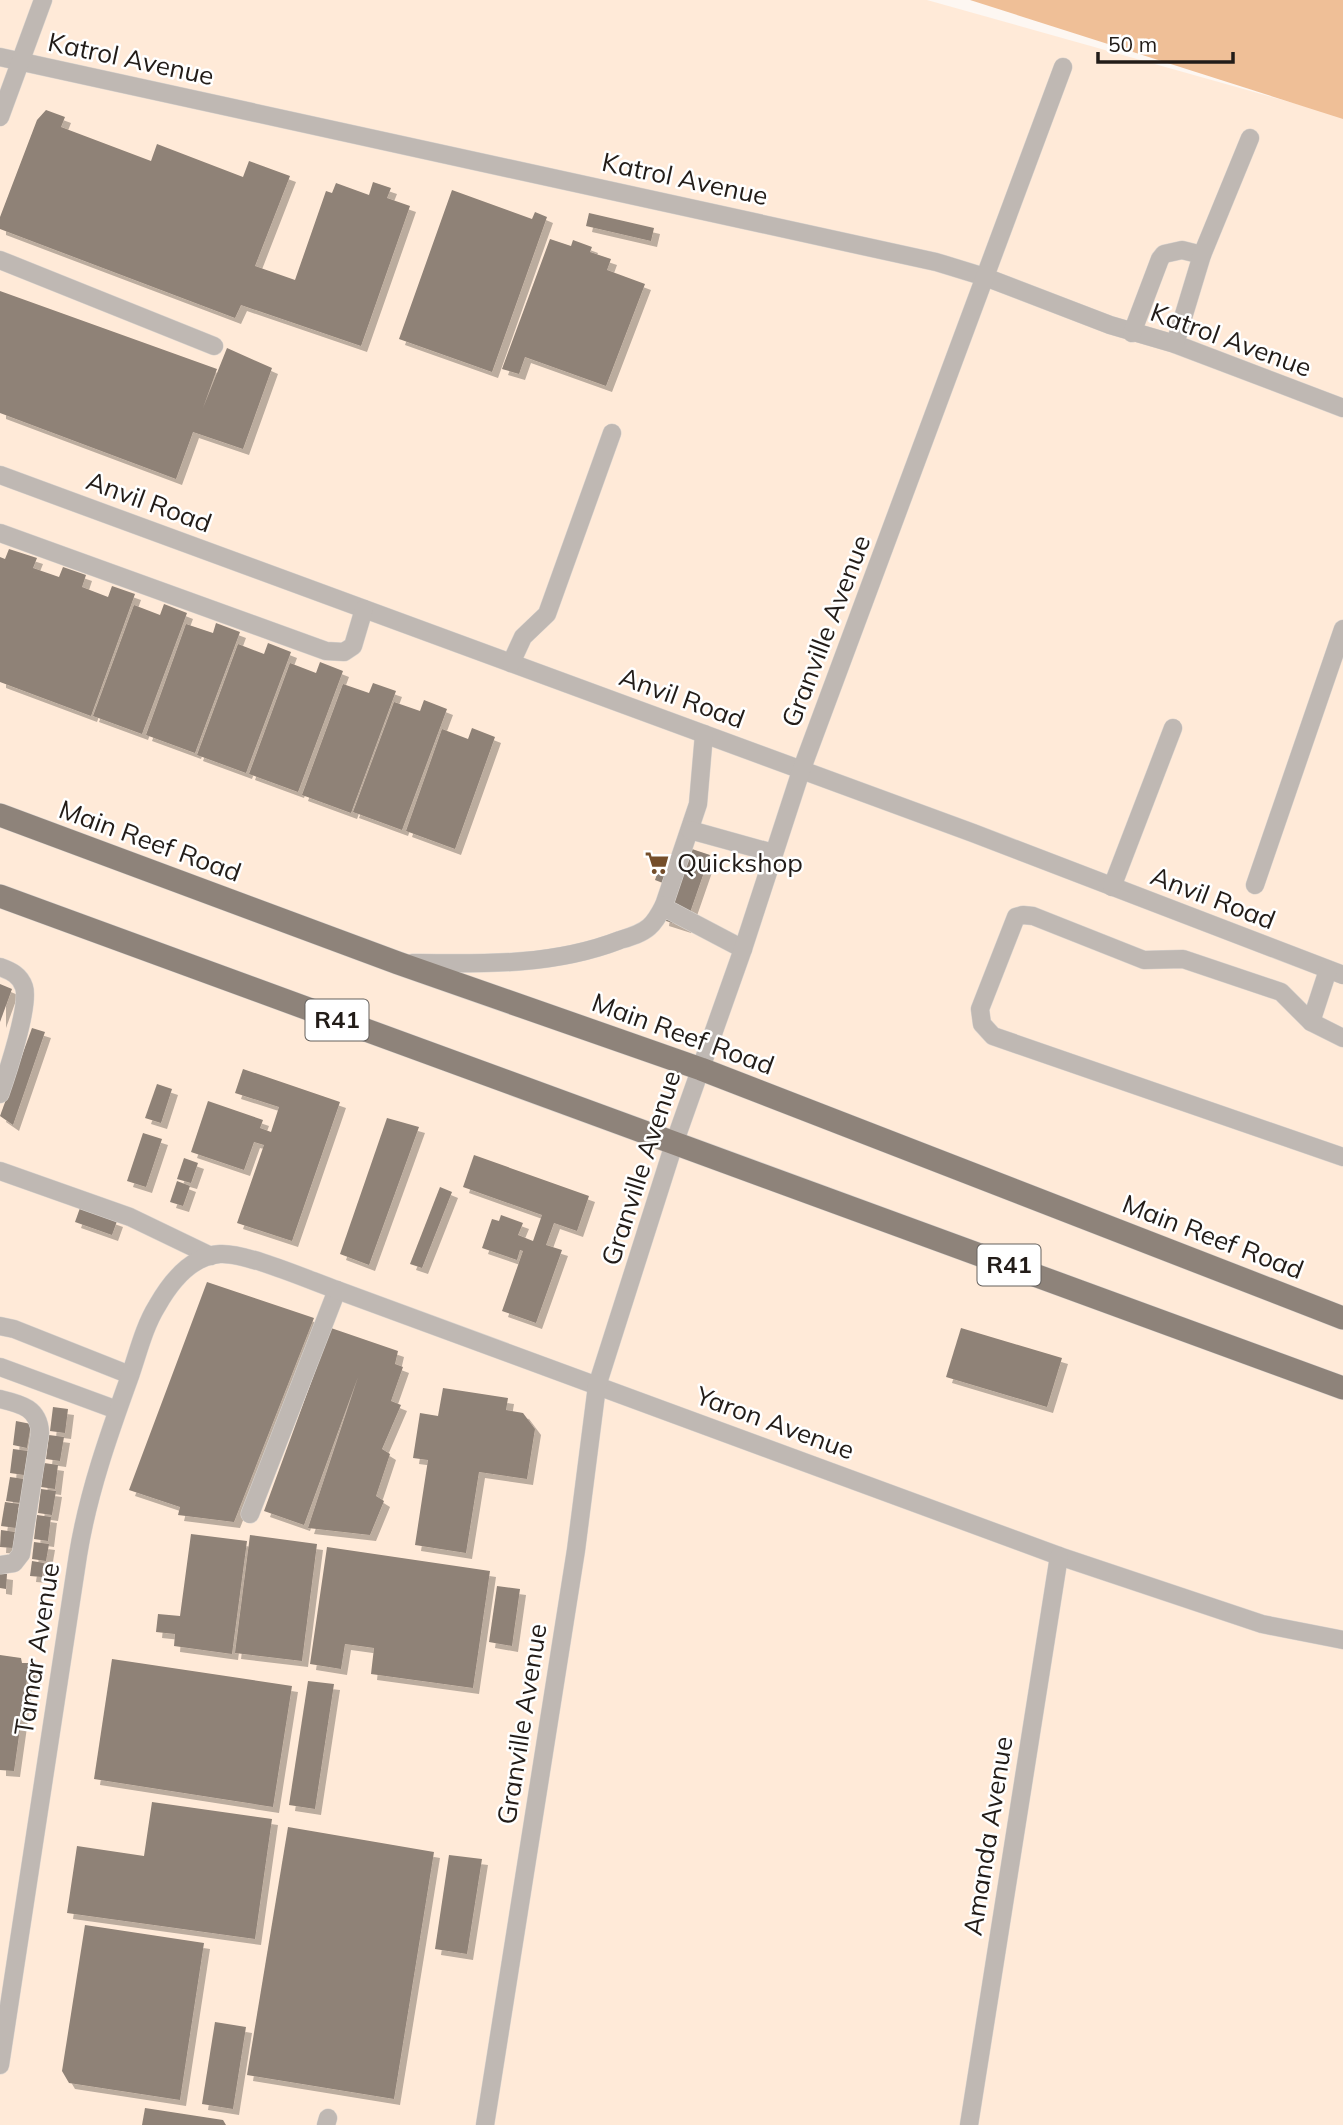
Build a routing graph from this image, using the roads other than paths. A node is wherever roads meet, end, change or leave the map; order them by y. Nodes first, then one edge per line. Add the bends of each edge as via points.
1 (43, 0) edge
2 (0, 57) edge
3 (20, 62) junction
4 (1063, 67) dead end
5 (0, 117) edge
6 (1250, 138) dead end
7 (1202, 255) junction
8 (0, 260) edge
9 (985, 277) junction
10 (1132, 332) junction
11 (1175, 344) junction
12 (214, 345) dead end
13 (1343, 408) edge
14 (612, 433) dead end
15 (0, 475) edge
16 (0, 533) edge
17 (364, 609) junction
18 (1343, 629) edge
19 (511, 663) junction
20 (1173, 728) dead end
21 (704, 734) junction
22 (801, 771) junction
23 (0, 815) edge
24 (691, 830) junction
25 (774, 853) junction
26 (1255, 886) dead end
27 (1112, 887) junction
28 (0, 896) edge
29 (664, 905) junction
30 (743, 949) junction
31 (398, 963) junction
32 (0, 967) edge
33 (1336, 973) edge
34 (1311, 1022) junction
35 (1343, 1038) edge
36 (701, 1069) junction
37 (0, 1094) edge
38 (675, 1142) junction
39 (1343, 1157) edge
40 (0, 1171) edge
41 (211, 1256) junction
42 (193, 1264) joint
43 (337, 1290) junction
44 (1343, 1318) edge
45 (0, 1326) edge
46 (0, 1367) edge
47 (130, 1375) junction
48 (597, 1386) junction
49 (1343, 1388) edge
50 (0, 1399) edge
51 (117, 1410) junction
52 (250, 1514) dead end
53 (1059, 1556) junction
54 (0, 1565) edge
55 (1343, 1640) edge
56 (0, 2066) edge
57 (485, 2125) edge
58 (969, 2125) edge

1 - 3 street
2 - 3 street, Katrol Avenue
3 - 5 street
3 - 9 street, Katrol Avenue via 908,255
4 - 9 street, Granville Avenue
6 - 7 street
7 - 10 street via 1182,250 1164,254
7 - 11 street
8 - 12 street
9 - 10 street, Katrol Avenue
9 - 22 street, Granville Avenue
10 - 11 street, Katrol Avenue
11 - 13 street, Katrol Avenue
14 - 19 street via 547,614 523,638
15 - 17 street, Anvil Road
16 - 17 street via 326,652 344,652 353,646
17 - 19 street, Anvil Road
18 - 26 street
19 - 21 street, Anvil Road
20 - 27 street
21 - 22 street, Anvil Road
21 - 24 street via 701,783
22 - 25 street, Granville Avenue
22 - 27 street, Anvil Road
23 - 31 main road, Main Reef Road
24 - 25 street
24 - 29 street
25 - 30 street, Granville Avenue
27 - 33 street, Anvil Road
28 - 38 main road, R41
29 - 30 street
29 - 31 street via 657,919 641,932 562,957 504,963
30 - 36 street, Granville Avenue
31 - 36 main road, Main Reef Road
32 - 37 street via 20,979 26,998
33 - 34 street
34 - 35 street
34 - 39 street via 1281,992 1183,958 1143,960 1023,915 1016,917 980,1009 982,1024 993,1036
36 - 38 street, Granville Avenue
36 - 44 main road, Main Reef Road
38 - 48 street, Granville Avenue
38 - 49 main road, R41
40 - 41 street via 130,1217
41 - 42 street, Yaron Avenue
41 - 43 street, Yaron Avenue via 243,1257
42 - 47 street, Tamar Avenue via 155,1309
43 - 48 street, Yaron Avenue
43 - 52 street
45 - 47 street
46 - 51 street
47 - 51 street, Tamar Avenue
48 - 53 street, Yaron Avenue
48 - 57 street, Granville Avenue via 576,1549
50 - 54 street via 30,1409 40,1433 21,1554 14,1563
51 - 56 street, Tamar Avenue via 83,1525
53 - 55 street, Yaron Avenue via 1262,1624
53 - 58 street, Amanda Avenue

